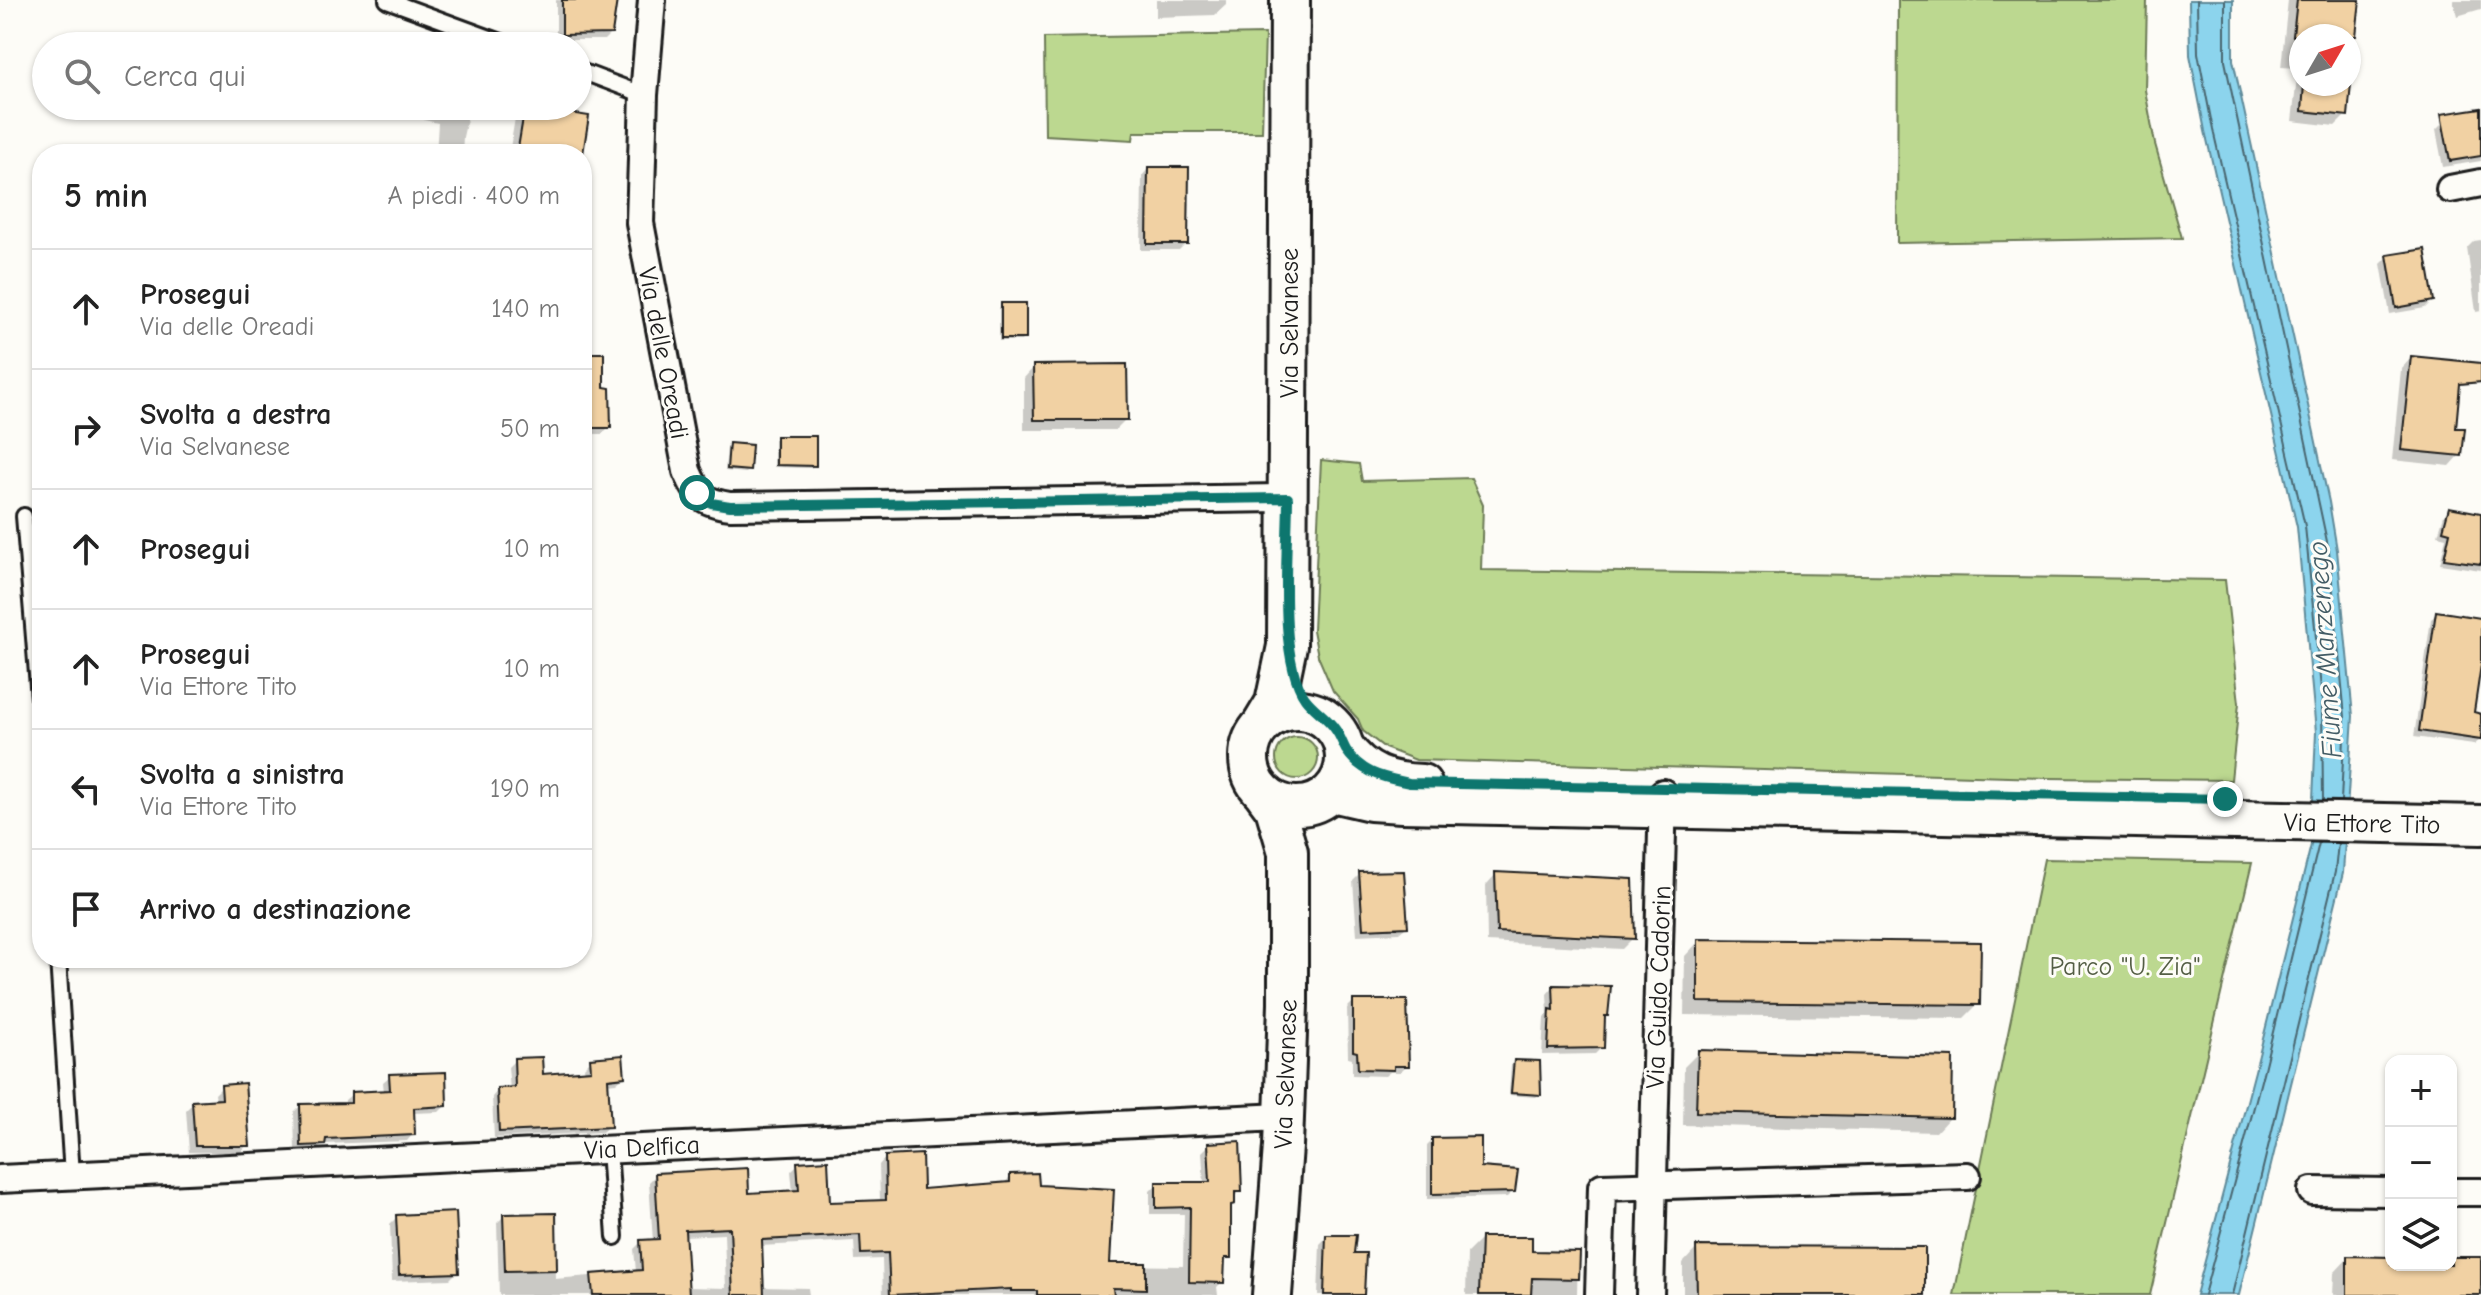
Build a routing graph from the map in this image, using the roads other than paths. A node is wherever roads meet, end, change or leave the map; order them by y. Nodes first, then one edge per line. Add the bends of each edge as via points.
1 (387, 0) edge
2 (652, 0) edge
3 (1290, 0) edge
4 (474, 32) edge
5 (592, 75) edge
6 (644, 95) junction
7 (2481, 183) edge
8 (2450, 189) dead end
9 (1288, 498) junction
10 (24, 516) dead end
11 (32, 613) edge
12 (1287, 646) junction
13 (1320, 715) junction
14 (1263, 723) junction
15 (1344, 747) junction
16 (1266, 796) junction
17 (1319, 799) junction
18 (1663, 799) junction
19 (2481, 805) edge
20 (2378, 812) junction
21 (2481, 825) edge
22 (1288, 852) junction
23 (59, 968) edge
24 (1283, 1117) junction
25 (609, 1149) junction
26 (72, 1175) junction
27 (1967, 1176) dead end
28 (0, 1179) edge
29 (1652, 1184) junction
30 (2312, 1191) dead end
31 (2385, 1192) edge
32 (2457, 1192) edge
33 (2481, 1192) edge
34 (615, 1237) dead end
35 (1272, 1295) edge
36 (1599, 1295) edge
37 (1650, 1295) edge

1 - 4 lane
2 - 6 street, Via delle Oreadi
3 - 9 street, Via Selvanese
5 - 6 lane
6 - 9 street, Via delle Oreadi via 640,223 687,471 697,493 711,503
7 - 8 street
9 - 12 street, Via Selvanese
10 - 11 lane
12 - 13 street, Via Selvanese via 1304,696
12 - 14 street, Via Selvanese via 1275,703
13 - 14 street via 1284,711
13 - 15 street via 1340,734
14 - 16 street via 1248,760
15 - 17 street via 1341,779
15 - 18 street, Via Ettore Tito via 1365,770 1384,779
16 - 17 street via 1292,806
16 - 22 street, Via Selvanese
17 - 18 street, Via Ettore Tito
17 - 22 street, Via Selvanese via 1300,815
18 - 20 street, Via Ettore Tito
18 - 29 street, Via Guido Cadorin
19 - 20 street, Via Ettore Tito
20 - 21 street, Via Ettore Tito
22 - 24 street, Via Selvanese
23 - 26 lane
24 - 25 street, Via Delfica
24 - 35 street, Via Selvanese
25 - 26 street, Via Delfica
25 - 34 lane
26 - 28 street, Via Delfica
27 - 29 street
29 - 36 street via 1602,1187
29 - 37 street, Via Guido Cadorin
30 - 31 street
32 - 33 street

